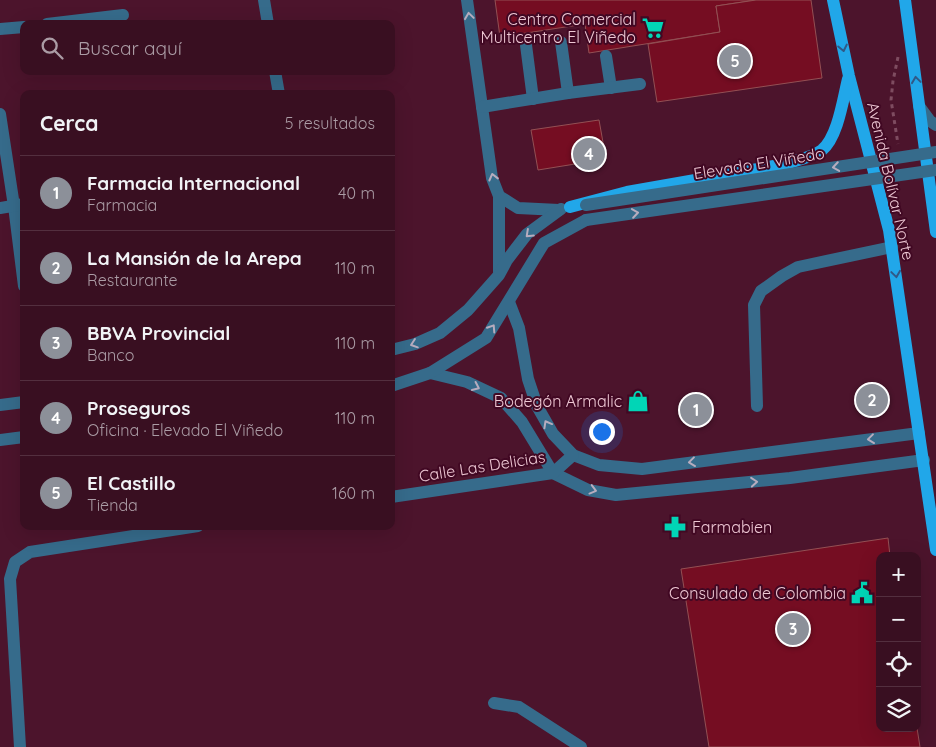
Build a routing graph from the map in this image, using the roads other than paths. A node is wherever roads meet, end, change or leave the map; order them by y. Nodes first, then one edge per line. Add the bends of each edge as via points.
1 (264, 0) edge
2 (467, 0) edge
3 (833, 0) edge
4 (905, 0) edge
5 (123, 15) dead end
6 (81, 20) edge
7 (267, 20) edge
8 (20, 26) edge
9 (0, 29) edge
10 (561, 42) dead end
11 (526, 45) dead end
12 (606, 56) dead end
13 (277, 75) edge
14 (849, 76) junction
15 (640, 84) dead end
16 (611, 88) junction
17 (278, 90) edge
18 (568, 93) junction
19 (533, 99) junction
20 (919, 106) junction
21 (482, 107) junction
22 (0, 114) edge
23 (936, 125) edge
24 (936, 152) edge
25 (936, 170) edge
26 (499, 196) junction
27 (19, 205) edge
28 (0, 208) edge
29 (564, 208) junction
30 (20, 221) edge
31 (935, 224) edge
32 (892, 247) junction
33 (499, 275) junction
34 (509, 302) junction
35 (395, 349) edge
36 (430, 373) junction
37 (395, 385) edge
38 (20, 402) edge
39 (0, 405) edge
40 (757, 406) dead end
41 (919, 433) junction
42 (20, 438) edge
43 (0, 440) edge
44 (573, 455) junction
45 (924, 460) junction
46 (553, 472) junction
47 (395, 496) edge
48 (172, 530) edge
49 (936, 550) edge
50 (494, 703) dead end
51 (20, 747) edge
52 (581, 747) edge

1 - 7 street
21 -> 2 street
3 -> 14 main road, Avenida Bolívar Norte
20 -> 4 main road, Avenida Bolívar Norte
5 - 6 street
8 - 9 street
10 - 18 street
11 - 19 street
12 - 16 street
13 - 17 street
14 - 29 main road via 834,135 822,150 806,158 627,192
14 - 32 main road, Avenida Bolívar Norte
15 - 16 street
16 - 18 street
18 - 19 street
19 - 21 street
20 - 23 street
20 - 31 main road, Avenida Bolívar Norte
26 -> 21 street via 492,178
22 - 27 street
24 -> 29 street, Elevado El Viñedo, bridge
34 -> 25 street, Elevado El Viñedo, bridge via 544,243 586,220
26 - 29 street, Elevado El Viñedo via 518,208
26 - 33 street
27 - 28 street
27 - 30 street
29 -> 33 street via 527,234
32 - 40 street via 798,267 761,291 754,306
32 -> 41 main road, Avenida Bolívar Norte
33 -> 35 street via 468,310 440,333
36 -> 34 street via 486,338
44 -> 34 street via 553,434 537,406 528,379 519,328
36 - 37 street
36 -> 46 street via 467,382 501,398 522,422
38 - 39 street
41 -> 44 street via 642,469 600,465
41 - 45 main road, Avenida Bolívar Norte
42 - 43 street
44 - 46 street, Calle Las Delicias
46 -> 45 street via 588,490 616,495 790,478
45 - 49 main road, Avenida Bolívar Norte
46 - 47 street, Calle Las Delicias
48 - 51 street via 30,552 15,562 10,579
50 - 52 street via 519,707

